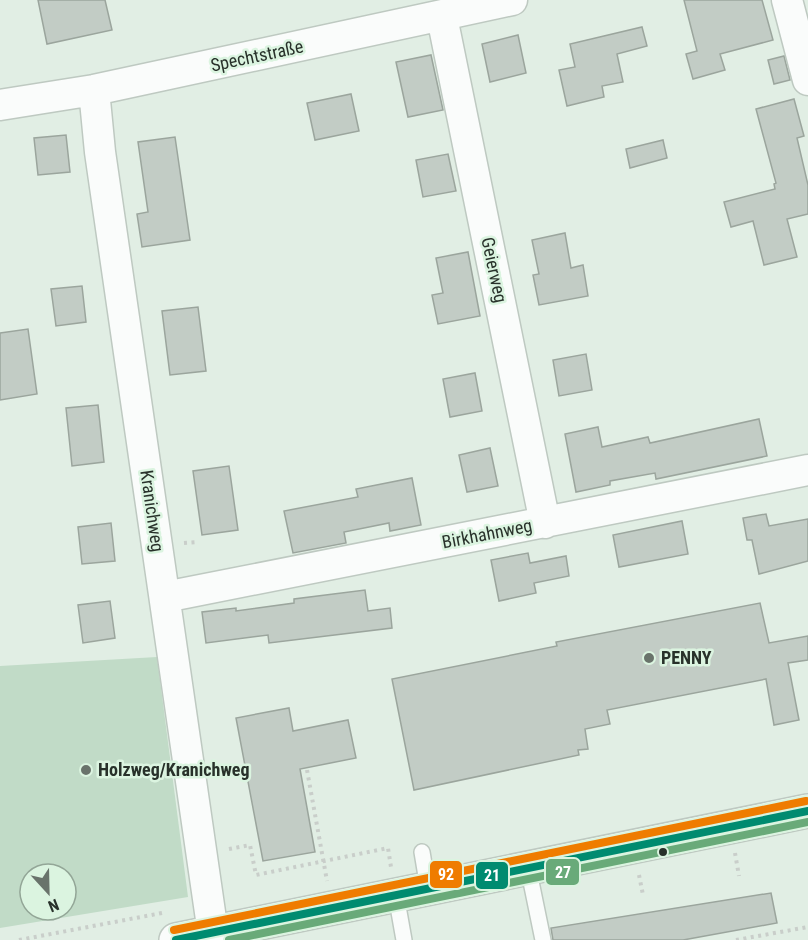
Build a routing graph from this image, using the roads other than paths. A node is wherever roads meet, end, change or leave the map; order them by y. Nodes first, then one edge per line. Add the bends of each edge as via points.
1 (512, 0) edge
2 (787, 0) edge
3 (442, 17) junction
4 (808, 80) edge
5 (94, 90) junction
6 (0, 105) edge
7 (808, 470) edge
8 (545, 523) junction
9 (165, 597) junction
10 (808, 811) edge
11 (422, 852) dead end
12 (528, 867) junction
13 (428, 888) junction
14 (396, 895) junction
15 (172, 926) edge
16 (214, 936) edge
17 (404, 940) edge
18 (543, 940) edge

1 - 3 street, Spechtstraße
2 - 4 street
3 - 5 street, Spechtstraße
3 - 8 street, Geierweg
5 - 6 street, Spechtstraße
5 - 9 street, Kranichweg via 101,164
7 - 8 street, Birkhahnweg
8 - 9 street, Birkhahnweg
9 - 16 street, Kranichweg
10 - 12 street
11 - 13 lane
12 - 13 street
12 - 18 lane
13 - 14 street
14 - 16 street
14 - 17 lane
15 - 16 street

